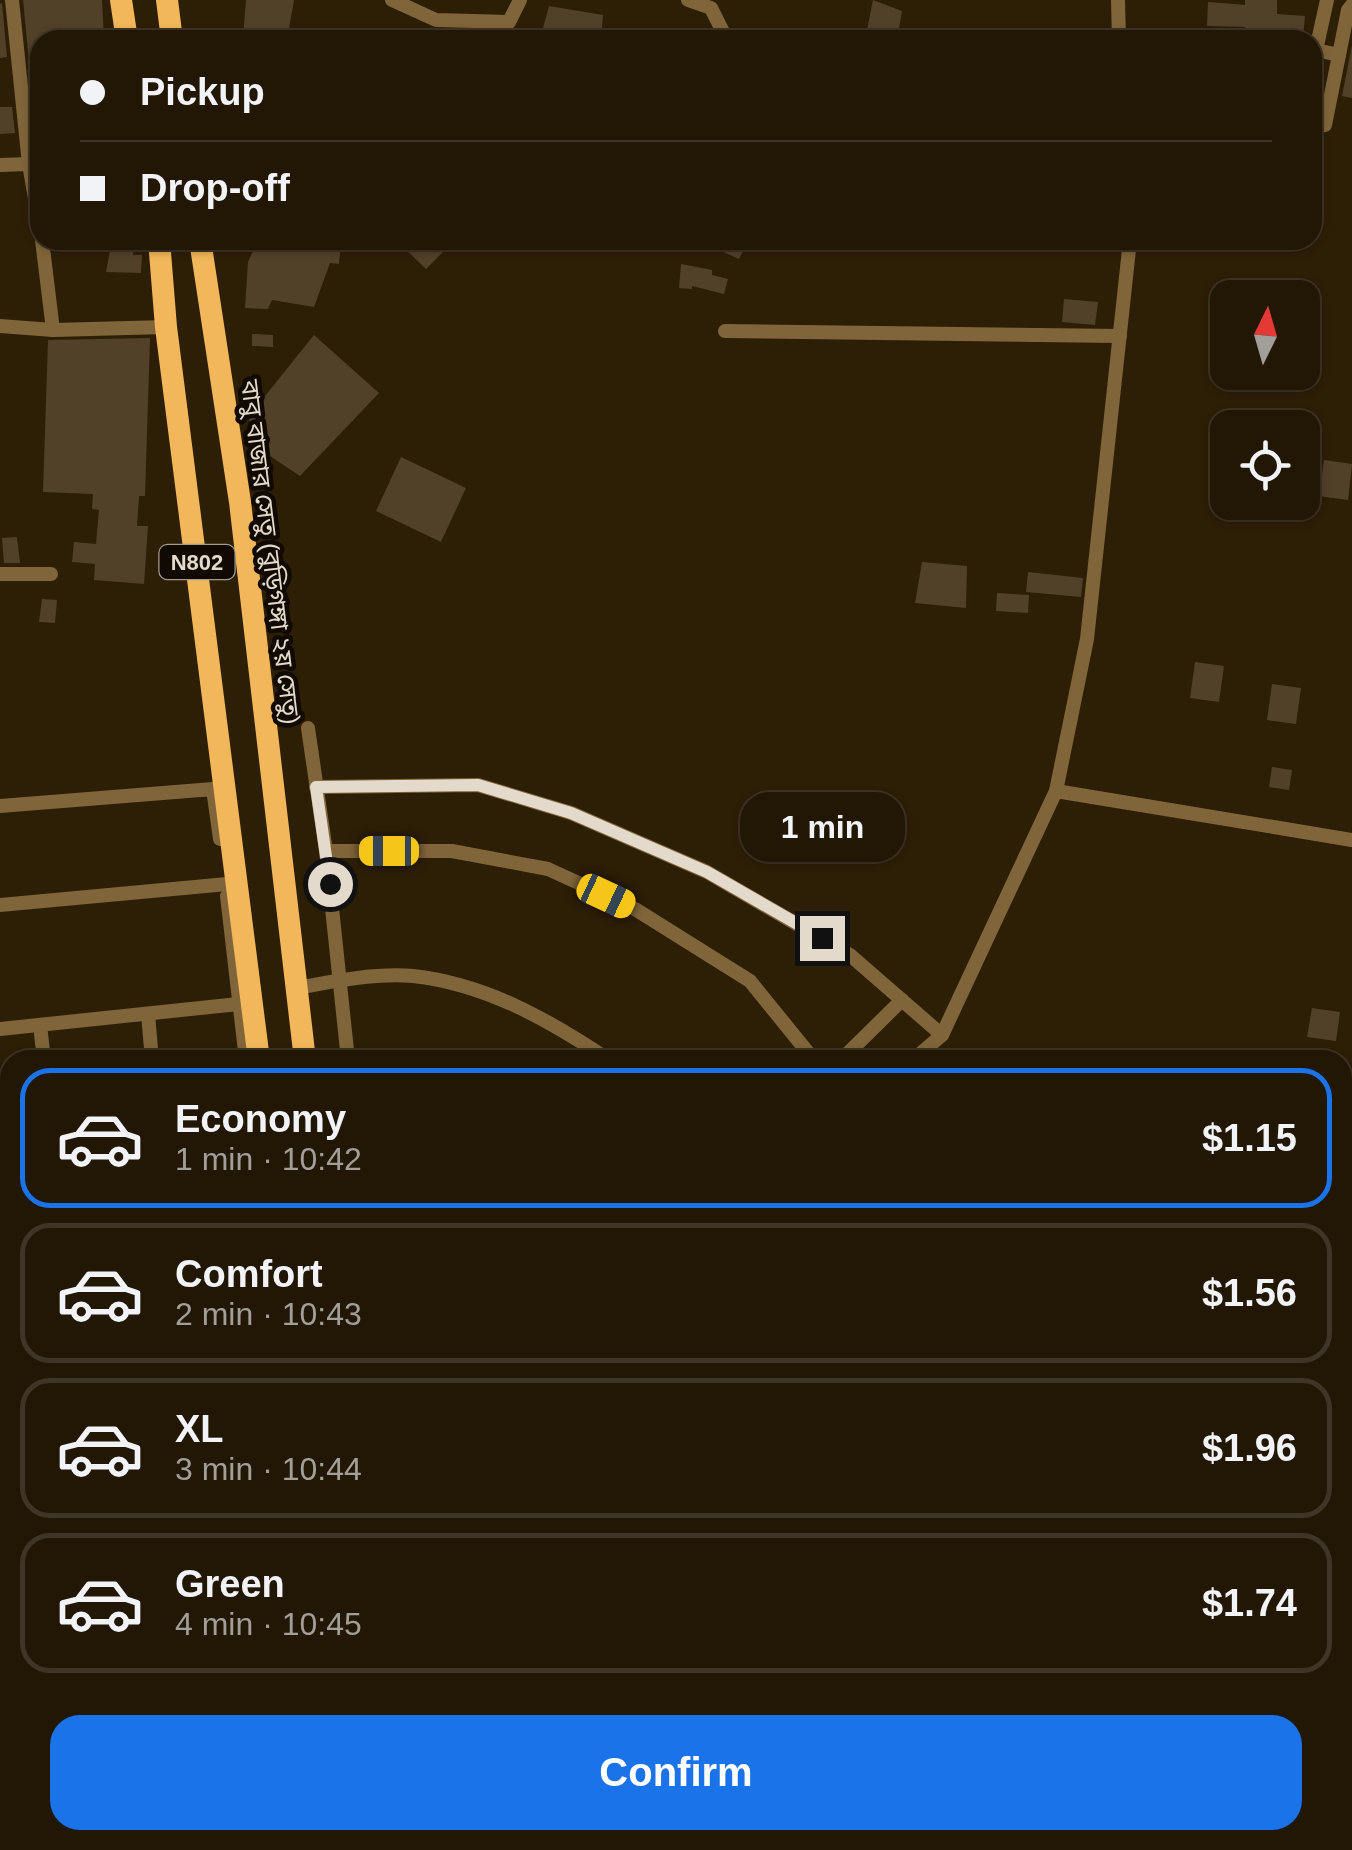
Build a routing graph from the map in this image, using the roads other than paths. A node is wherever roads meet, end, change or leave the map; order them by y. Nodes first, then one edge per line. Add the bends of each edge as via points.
1 (12, 0) edge
2 (121, 0) edge
3 (167, 0) edge
4 (392, 0) edge
5 (520, 0) edge
6 (688, 0) edge
7 (1118, 0) edge
8 (1327, 0) edge
9 (1352, 5) edge
10 (126, 30) edge
11 (171, 30) edge
12 (722, 30) edge
13 (1119, 30) edge
14 (1320, 30) edge
15 (1322, 51) edge
16 (1339, 55) junction
17 (1322, 126) edge
18 (29, 164) joint
19 (0, 165) edge
20 (43, 250) edge
21 (160, 250) edge
22 (202, 250) edge
23 (1129, 250) edge
24 (0, 326) edge
25 (166, 326) junction
26 (53, 330) junction
27 (724, 331) dead end
28 (1120, 336) junction
29 (0, 574) edge
30 (51, 574) dead end
31 (308, 728) dead end
32 (316, 787) junction
33 (1056, 791) junction
34 (0, 806) edge
35 (1352, 840) edge
36 (326, 851) junction
37 (232, 884) junction
38 (0, 906) edge
39 (341, 980) junction
40 (298, 988) junction
41 (902, 1000) junction
42 (245, 1003) junction
43 (148, 1014) junction
44 (40, 1026) junction
45 (0, 1029) edge
46 (942, 1036) junction
47 (43, 1050) edge
48 (151, 1050) edge
49 (246, 1050) edge
50 (257, 1050) edge
51 (304, 1050) edge
52 (347, 1050) edge
53 (595, 1050) edge
54 (806, 1050) edge
55 (851, 1050) edge
56 (924, 1050) edge

1 - 18 street
2 - 10 highway
3 - 11 highway
4 - 5 street via 436,20 509,22
6 - 12 street via 711,8
7 - 13 street
8 - 14 street
9 - 16 street
15 - 16 street
16 - 17 street
18 - 19 street
20 - 26 street
21 - 25 highway, N802
22 - 40 highway, বাবু বাজার সেতু (বুড়িগঙ্গা ২য় সেতু) / N802 via 240,502
23 - 28 street
24 - 26 street
25 - 26 street
25 - 37 highway, N802
27 - 28 street
28 - 33 street via 1087,639
29 - 30 street
31 - 32 street
32 - 36 street
32 - 41 street via 478,785 571,813 707,872 850,954
33 - 35 street
33 - 46 street
34 - 37 street via 213,790
36 - 39 street
36 - 54 street via 452,850 548,870 634,909 750,982
37 - 38 street
37 - 42 highway, N802
39 - 40 street
39 - 52 street
39 - 53 street via 412,976 501,997
40 - 51 highway, N802
41 - 46 street
41 - 55 street
42 - 43 street
42 - 49 street
42 - 50 highway, N802
43 - 44 street
43 - 48 street
44 - 45 street
44 - 47 street
46 - 56 street

